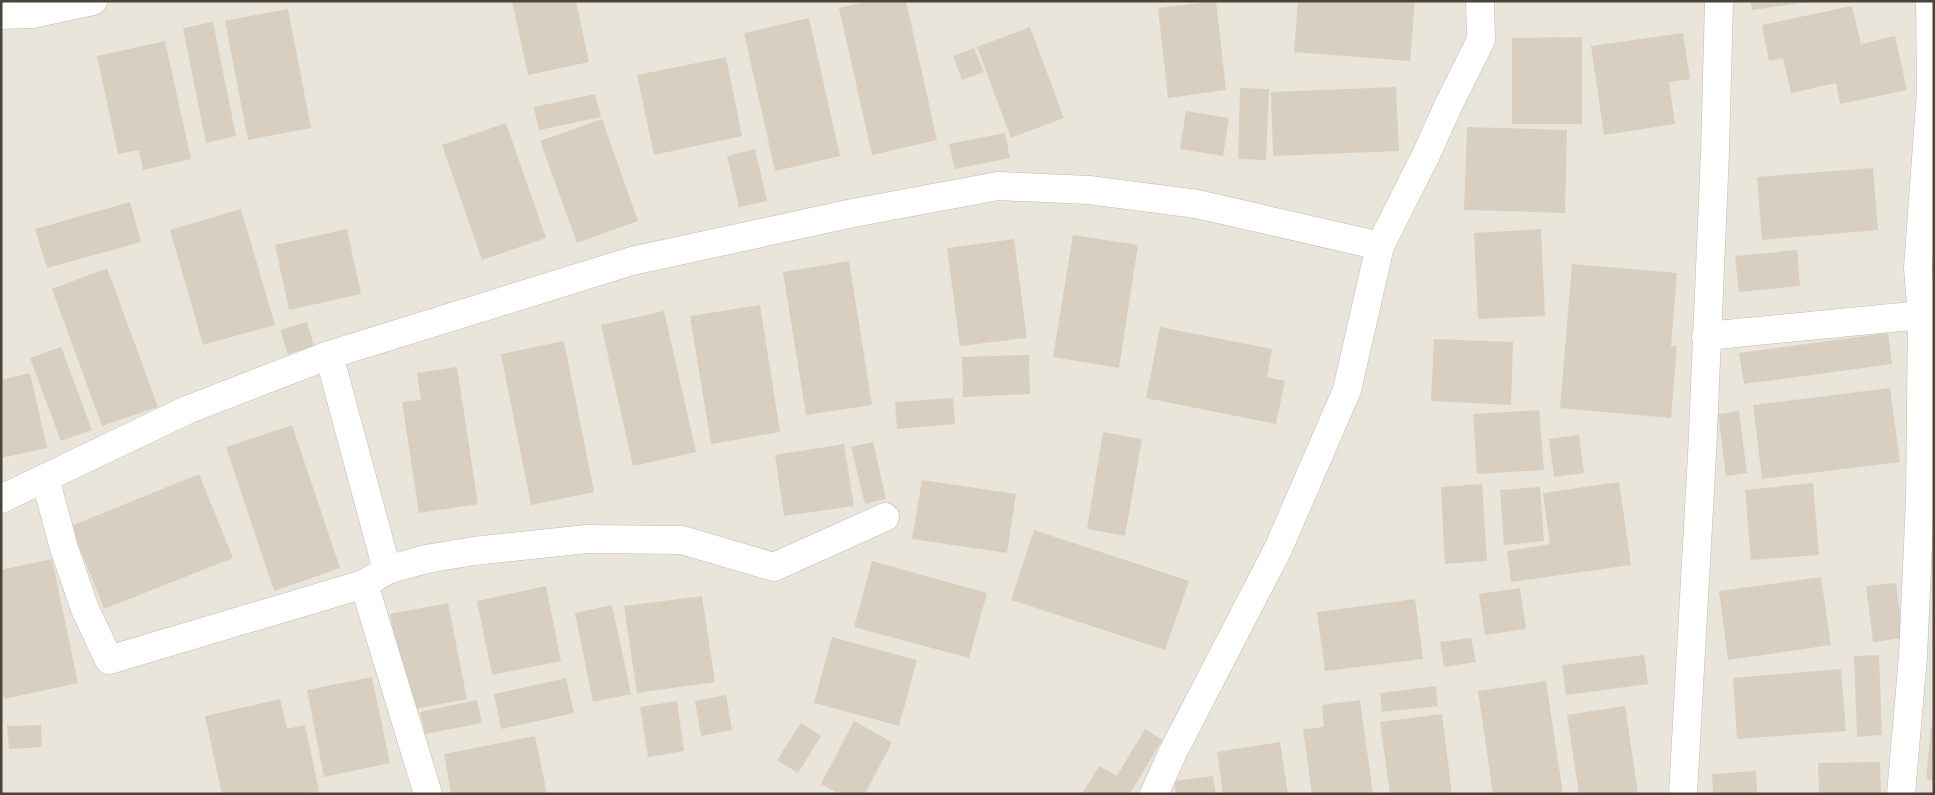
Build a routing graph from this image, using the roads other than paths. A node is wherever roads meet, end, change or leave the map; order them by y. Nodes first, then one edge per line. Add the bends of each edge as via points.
1 (93, 1) edge
2 (1480, 1) edge
3 (1720, 1) edge
4 (1930, 1) edge
5 (1, 15) edge
6 (1380, 246) junction
7 (1926, 267) edge
8 (1922, 315) junction
9 (1706, 336) junction
10 (329, 355) junction
11 (45, 478) junction
12 (1, 499) edge
13 (884, 517) dead end
14 (375, 577) junction
15 (428, 794) edge
16 (1154, 794) edge
17 (1683, 794) edge
18 (1901, 794) edge

1 - 5 street via 32,14
2 - 6 street via 1481,40
3 - 9 street
4 - 7 street
6 - 10 street via 1197,204 1089,190 998,186 853,213 632,261
6 - 16 street via 1347,390 1278,549
7 - 8 street
8 - 9 street
8 - 18 street via 1920,510 1913,656
9 - 17 street
10 - 11 street via 187,410
10 - 14 street
11 - 12 street
11 - 14 street via 85,609 109,660
13 - 14 street via 774,567 682,540 587,539 426,559
14 - 15 street

